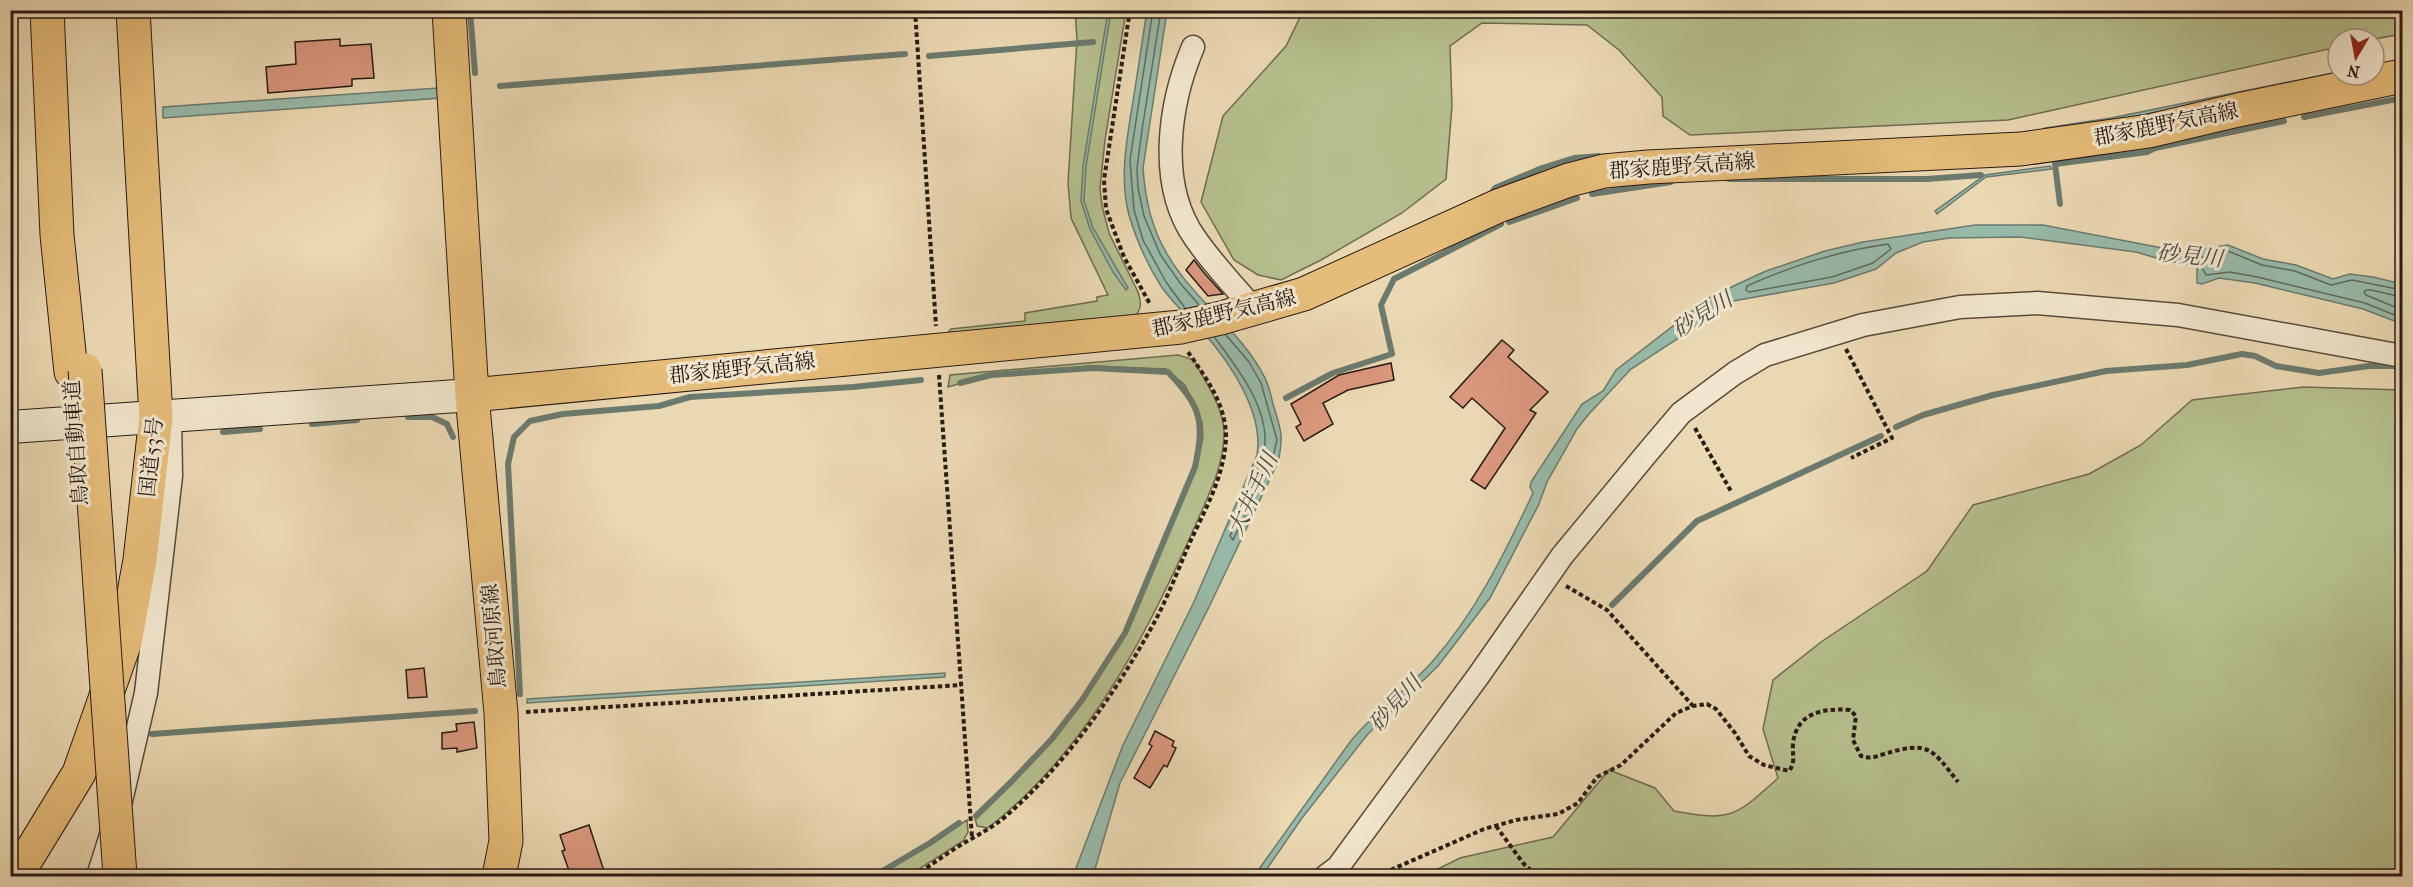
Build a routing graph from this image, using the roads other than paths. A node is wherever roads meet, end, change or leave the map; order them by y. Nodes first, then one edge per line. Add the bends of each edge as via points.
1 (27, 10) edge
2 (46, 10) edge
3 (65, 10) edge
4 (133, 10) edge
5 (449, 10) edge
6 (1193, 47) dead end
7 (2403, 76) edge
8 (57, 235) junction
9 (1254, 309) junction
10 (2403, 356) edge
11 (78, 371) junction
12 (472, 395) junction
13 (163, 417) junction
14 (10, 427) edge
15 (16, 876) edge
16 (98, 876) edge
17 (107, 876) edge
18 (120, 876) edge
19 (499, 876) edge
20 (1326, 876) edge

1 - 8 main road
2 - 8 main road, 鳥取自動車道
3 - 11 main road, 鳥取自動車道
4 - 13 main road, 国道53号
5 - 12 main road
6 - 9 street via 1177,96 1170,153 1173,181 1194,238
7 - 9 main road, 郡家鹿野気高線 via 2149,131 2021,149 1604,171 1498,206 1304,294
8 - 11 main road, 鳥取自動車道
9 - 12 main road, 郡家鹿野気高線 via 1176,327
10 - 20 street via 2178,315 2037,303 1960,307 1863,325 1765,355 1685,410 1562,556 1338,867
11 - 17 main road, 鳥取自動車道
11 - 18 main road, 鳥取自動車道, bridge
12 - 13 street
12 - 19 main road, 鳥取河原線 via 501,713 506,841
13 - 14 street
13 - 15 main road, 国道53号 via 125,642 79,773
13 - 16 street via 171,476 146,693 127,784

